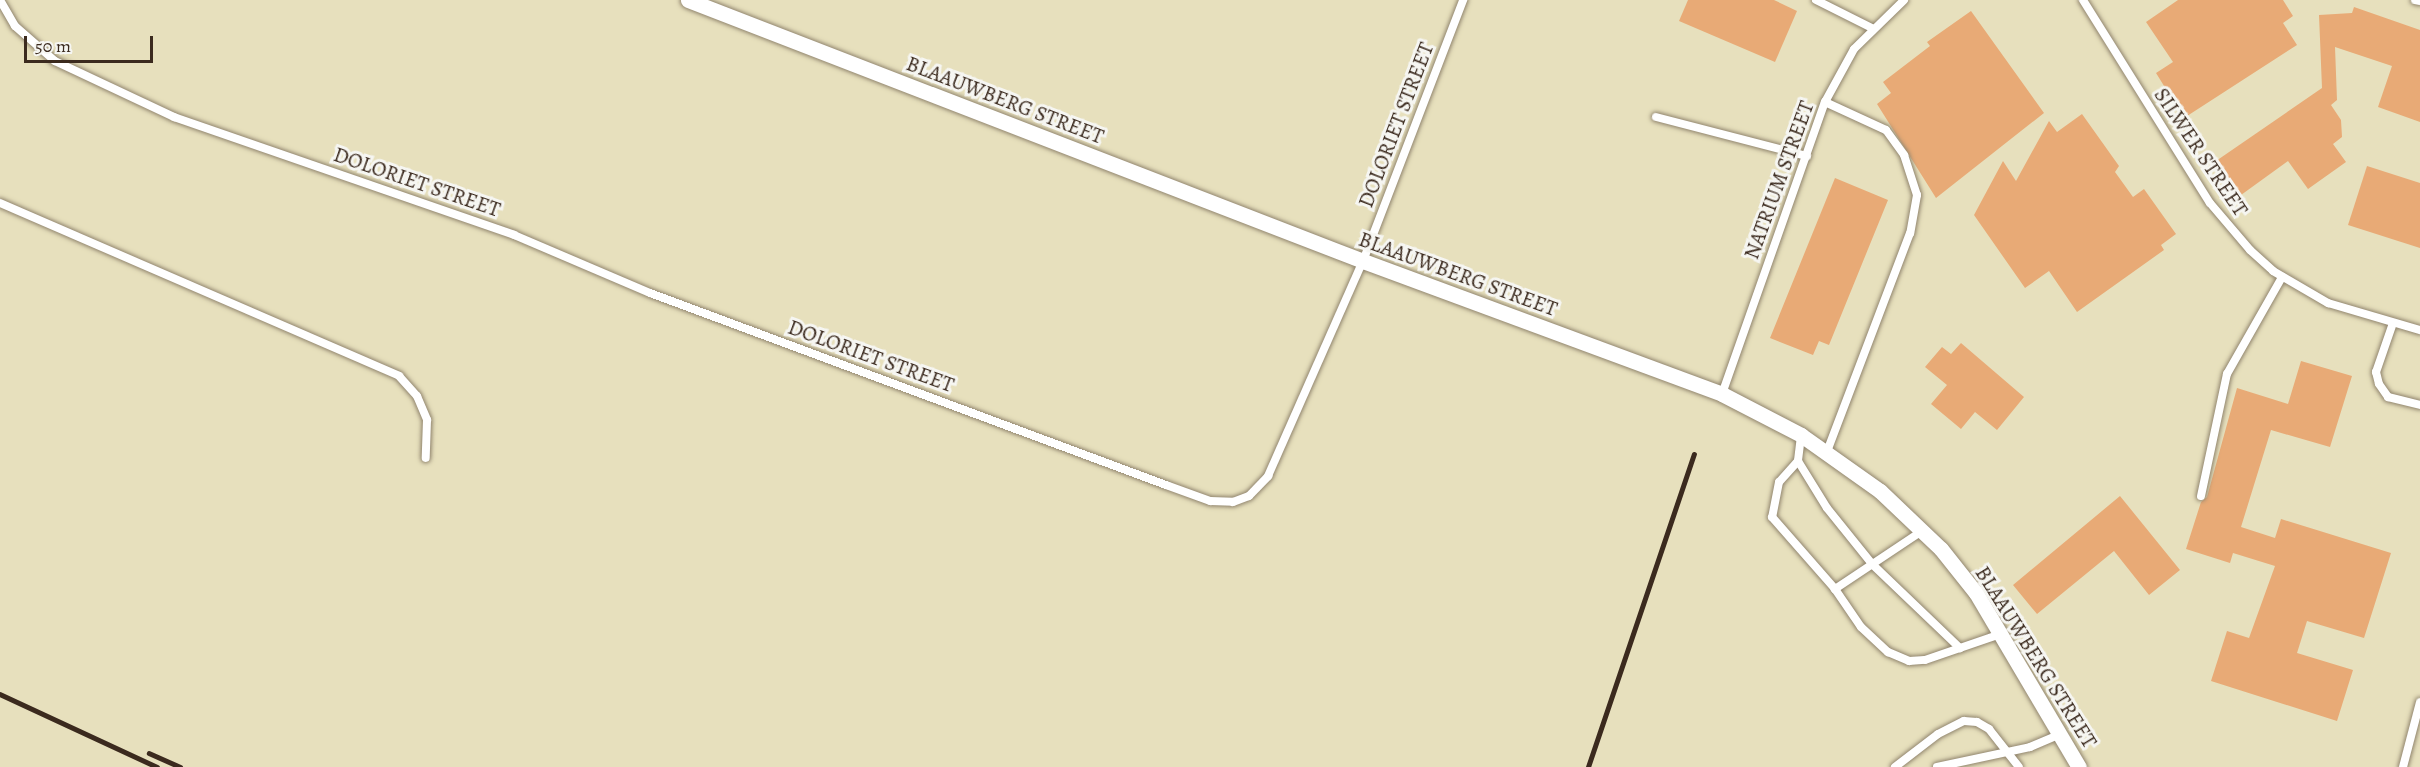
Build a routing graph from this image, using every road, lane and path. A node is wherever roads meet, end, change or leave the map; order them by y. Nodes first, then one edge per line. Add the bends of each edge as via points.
1 (0, 0) edge
2 (688, 0) edge
3 (1463, 0) edge
4 (1816, 0) edge
5 (1904, 0) edge
6 (2084, 0) edge
7 (2415, 0) edge
8 (2420, 1) edge
9 (1872, 28) junction
10 (1825, 102) junction
11 (1656, 117) dead end
12 (1807, 156) junction
13 (0, 203) edge
14 (1363, 261) junction
15 (2282, 277) junction
16 (2393, 323) junction
17 (2420, 330) edge
18 (1722, 394) junction
19 (2420, 405) edge
20 (1801, 435) junction
21 (1827, 452) junction
22 (426, 458) dead end
23 (1798, 461) junction
24 (2201, 496) dead end
25 (1923, 530) junction
26 (1872, 564) junction
27 (1835, 589) junction
28 (2001, 634) junction
29 (1960, 648) junction
30 (2420, 702) edge
31 (2060, 734) junction
32 (2009, 752) junction
33 (1895, 767) edge
34 (1937, 767) edge
35 (2019, 767) edge
36 (2079, 767) edge
37 (2403, 767) edge

1 - 14 lane, DOLORIET STREET via 15,26 55,61 174,117 514,235 650,293 1210,501 1233,502 1249,496 1268,476
2 - 14 street, BLAAUWBERG STREET
3 - 14 lane, DOLORIET STREET
4 - 9 lane
5 - 9 lane, NATRIUM STREET
6 - 15 lane, SILWER STREET via 2210,203 2231,231
7 - 8 lane
9 - 10 lane, NATRIUM STREET via 1841,70
10 - 12 lane, NATRIUM STREET
10 - 21 lane via 1886,130 1904,155 1917,195 1910,233
11 - 12 lane
12 - 18 lane, NATRIUM STREET
13 - 22 lane via 399,376 417,396 427,420
14 - 18 street, BLAAUWBERG STREET
15 - 16 lane, SILWER STREET via 2328,303
15 - 24 lane via 2227,374
16 - 17 lane, SILWER STREET
16 - 19 lane via 2376,372 2379,384 2388,397
18 - 20 street, BLAAUWBERG STREET
20 - 21 street, BLAAUWBERG STREET
20 - 23 lane
21 - 25 street, BLAAUWBERG STREET via 1880,491
23 - 26 lane via 1807,481
23 - 27 lane via 1779,482 1772,517
25 - 26 lane
25 - 28 street, BLAAUWBERG STREET via 1976,593
26 - 27 lane
26 - 29 lane
27 - 29 lane via 1861,627 1899,658 1925,660
28 - 29 lane
28 - 31 street, BLAAUWBERG STREET
30 - 37 lane
31 - 32 lane
31 - 36 street, BLAAUWBERG STREET
32 - 33 lane via 1989,729 1977,722 1964,721 1938,734
32 - 34 lane
32 - 35 lane

